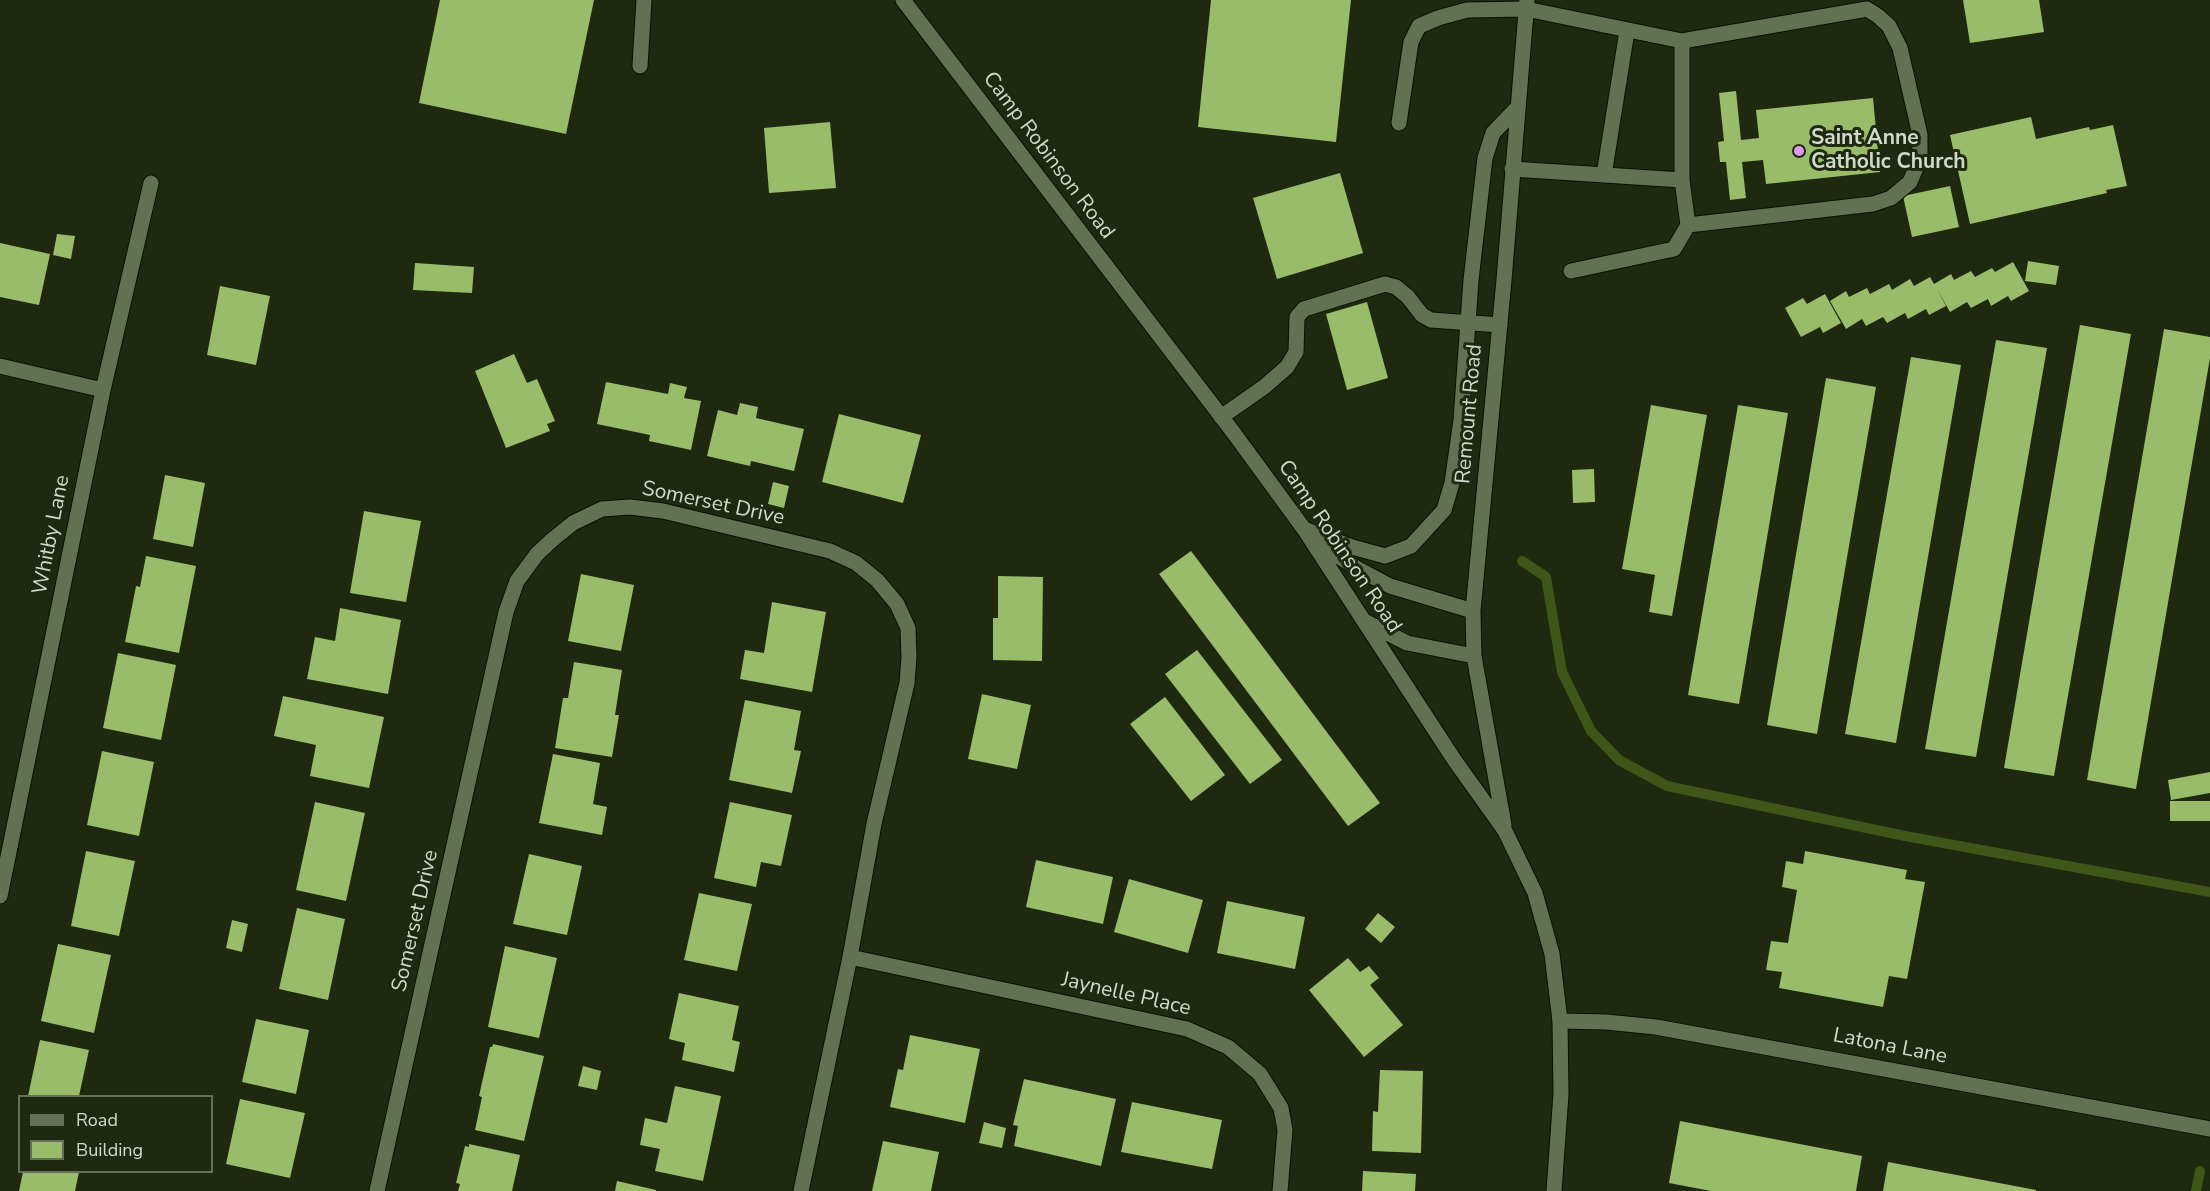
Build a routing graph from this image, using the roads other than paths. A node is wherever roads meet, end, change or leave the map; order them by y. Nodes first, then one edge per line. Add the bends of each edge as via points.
1 (644, 0) edge
2 (903, 0) edge
3 (1526, 5) edge
4 (1867, 5) edge
5 (1627, 31) junction
6 (1682, 41) junction
7 (640, 66) dead end
8 (1516, 109) junction
9 (1399, 123) dead end
10 (1512, 169) junction
11 (1604, 175) junction
12 (1682, 180) junction
13 (151, 183) dead end
14 (1688, 225) junction
15 (1571, 271) dead end
16 (1467, 324) junction
17 (1500, 325) junction
18 (0, 366) edge
19 (103, 390) junction
20 (1221, 417) junction
21 (1304, 529) junction
22 (1473, 611) junction
23 (1365, 621) junction
24 (1474, 656) junction
25 (1505, 831) junction
26 (0, 896) edge
27 (850, 957) junction
28 (1560, 1021) junction
29 (2210, 1129) edge
30 (377, 1191) edge
31 (801, 1191) edge
32 (1280, 1191) edge
33 (1554, 1191) edge

1 - 7 street
2 - 20 street, Camp Robinson Road
3 - 5 street
3 - 8 street, Remount Road
3 - 9 street via 1467,10 1419,26 1411,42
4 - 6 street
4 - 14 street via 1889,26 1900,48 1920,135 1920,158 1911,182 1891,198 1873,204
5 - 6 street
5 - 11 street
6 - 12 street
8 - 10 street, Remount Road
8 - 16 street via 1492,133 1485,158
10 - 11 street
10 - 17 street, Remount Road
11 - 12 street
12 - 14 street
13 - 19 street, Whitby Lane
14 - 15 street via 1674,249
16 - 17 street
16 - 20 street via 1431,320 1396,287 1385,284 1304,309 1297,317 1296,352 1287,367
16 - 21 street via 1461,420 1444,510 1411,546 1385,556
17 - 22 street, Remount Road
18 - 19 street
19 - 26 street, Whitby Lane
20 - 21 street, Camp Robinson Road
21 - 22 street via 1331,552 1390,586
21 - 23 street, Camp Robinson Road
22 - 24 street, Remount Road
23 - 24 street via 1407,643
23 - 25 street, Camp Robinson Road
24 - 25 street, Remount Road
25 - 28 street, Camp Robinson Road via 1535,893 1552,954
27 - 30 street, Somerset Drive via 874,824 906,683 908,628 897,604 856,563 830,551 663,511 630,507 602,509 573,523 537,554 517,581 506,612
27 - 31 street, Somerset Drive
27 - 32 street, Jaynelle Place via 1187,1029 1228,1047 1260,1074 1281,1108 1285,1130
28 - 29 street, Latona Lane via 1667,1029
28 - 33 street, Camp Robinson Road

